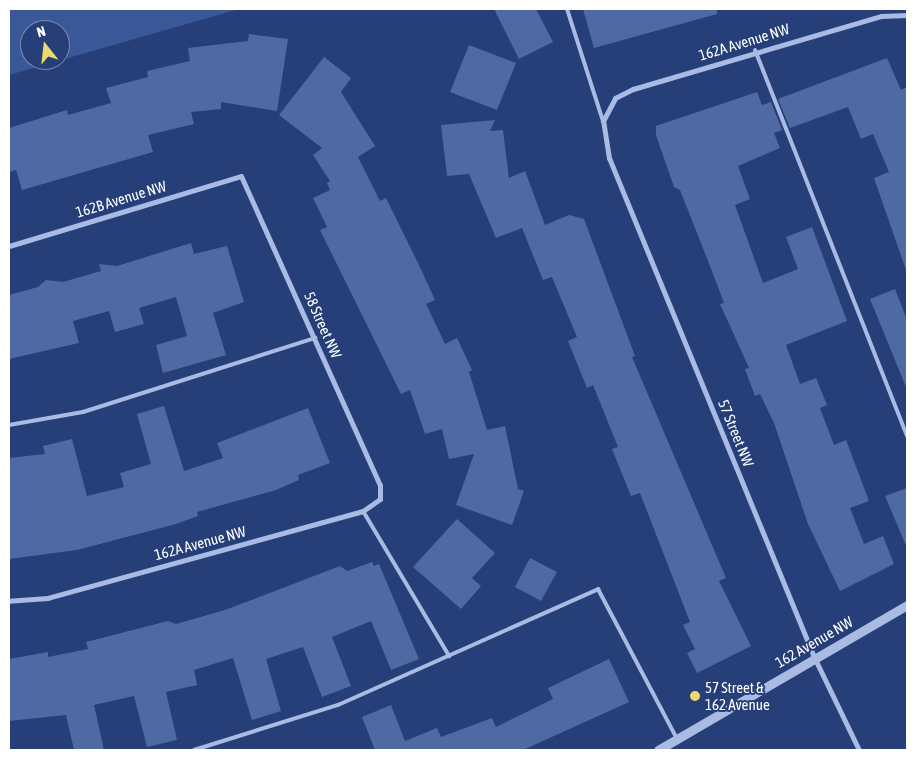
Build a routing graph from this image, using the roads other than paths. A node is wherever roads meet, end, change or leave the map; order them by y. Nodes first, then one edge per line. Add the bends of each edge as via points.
1 (567, 9) edge
2 (907, 15) edge
3 (755, 50) junction
4 (603, 121) junction
5 (241, 176) joint
6 (9, 246) edge
7 (315, 338) junction
8 (9, 425) edge
9 (907, 436) edge
10 (380, 485) joint
11 (363, 510) junction
12 (9, 601) edge
13 (907, 605) edge
14 (449, 656) junction
15 (814, 658) junction
16 (678, 739) junction
17 (194, 750) edge
18 (658, 750) edge
19 (859, 750) edge

1 - 4 lane
2 - 3 street, 162A Avenue NW via 881,16
3 - 4 street, 162A Avenue NW via 632,89 615,98
3 - 9 lane
4 - 15 street, 57 Street NW via 609,158
5 - 6 street, 162B Avenue NW
5 - 7 street, 58 Street NW
7 - 8 lane via 83,412
7 - 10 street, 58 Street NW
10 - 11 street, 162A Avenue NW via 380,499
11 - 12 street, 162A Avenue NW via 48,598
11 - 14 lane
13 - 15 street, 162 Avenue NW
14 - 16 lane via 598,589
14 - 17 lane via 338,705
15 - 16 street, 162 Avenue NW
15 - 19 street, 57 Street NW
16 - 18 street, 162 Avenue NW

